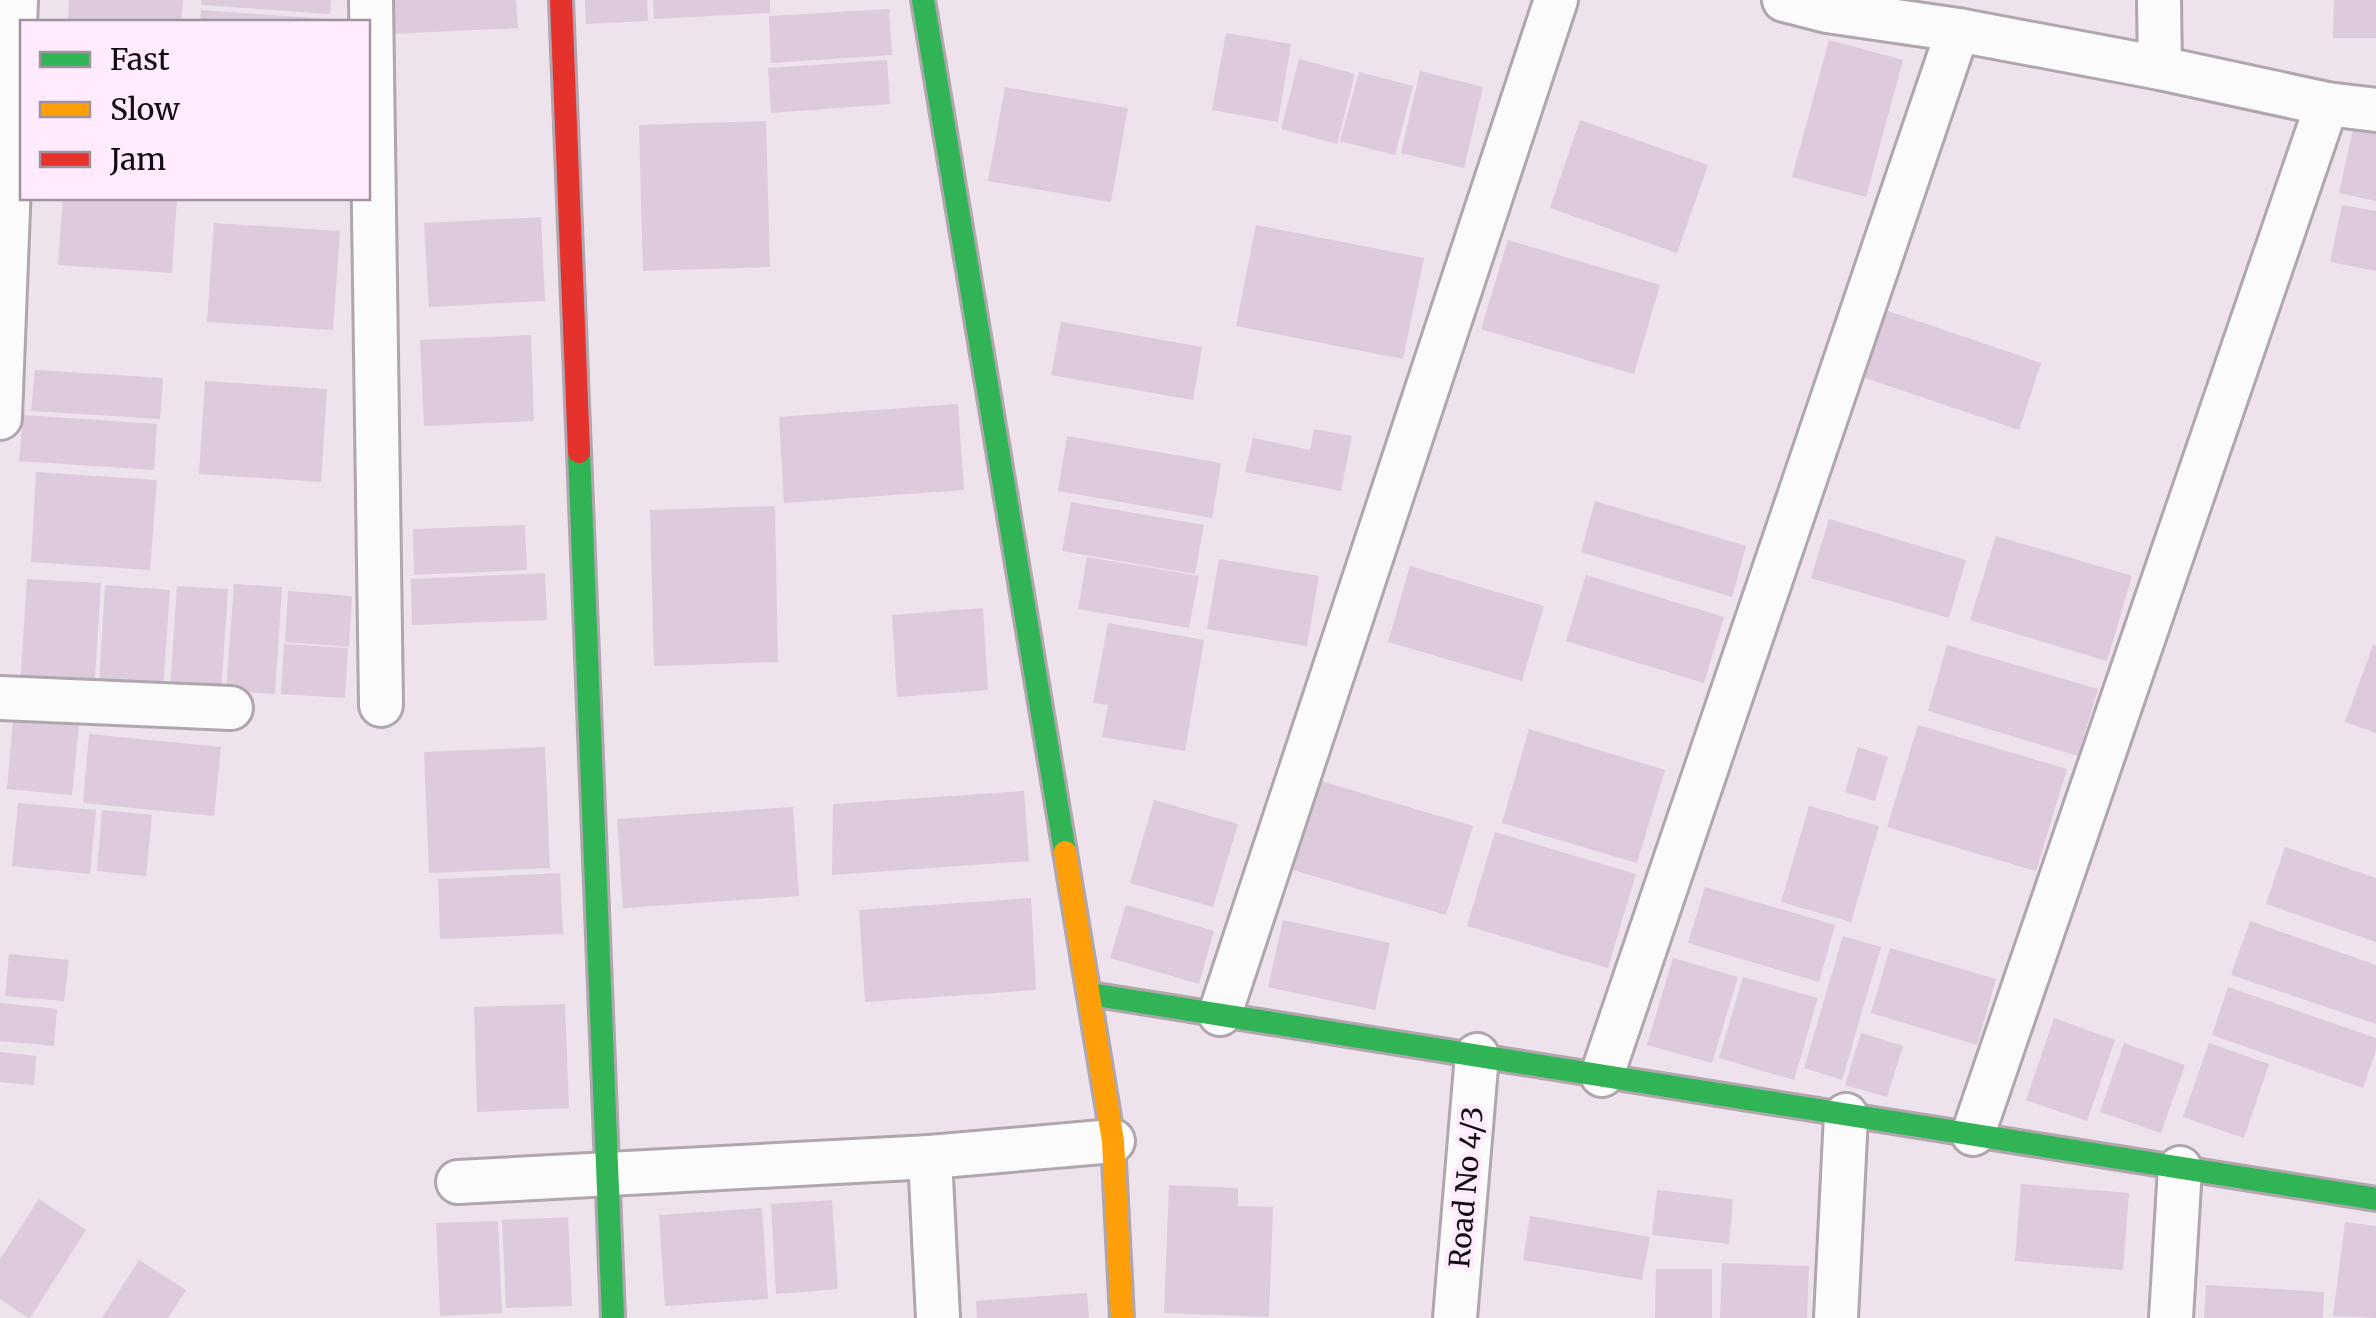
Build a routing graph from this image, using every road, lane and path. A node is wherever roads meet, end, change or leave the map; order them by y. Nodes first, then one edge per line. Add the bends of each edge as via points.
1 (16, 0) edge
2 (372, 0) edge
3 (561, 0) edge
4 (922, 0) edge
5 (1556, 0) edge
6 (1784, 0) edge
7 (2159, 0) edge
8 (1827, 6) edge
9 (1958, 30) junction
10 (2160, 68) junction
11 (2326, 104) junction
12 (2376, 110) edge
13 (0, 418) edge
14 (0, 698) edge
15 (381, 705) dead end
16 (230, 708) dead end
17 (1090, 994) junction
18 (1220, 1014) junction
19 (1477, 1056) junction
20 (1602, 1075) junction
21 (1846, 1114) junction
22 (1974, 1134) junction
23 (1113, 1142) junction
24 (930, 1157) junction
25 (2180, 1168) junction
26 (609, 1172) junction
27 (458, 1182) dead end
28 (2375, 1197) edge
29 (613, 1318) edge
30 (938, 1318) edge
31 (1122, 1318) edge
32 (1455, 1318) edge
33 (1836, 1318) edge
34 (2170, 1318) edge

1 - 13 street
2 - 15 street
3 - 26 street
4 - 17 street
5 - 18 street
6 - 8 street
7 - 10 street
8 - 9 street
9 - 10 street
9 - 20 street
10 - 11 street
11 - 12 street
11 - 22 street
14 - 16 street
17 - 18 street
17 - 23 street
18 - 19 street
19 - 20 street
19 - 32 street, Road No 4/3
20 - 21 street
21 - 22 street
21 - 33 street
22 - 25 street
23 - 24 street
23 - 31 street
24 - 26 street
24 - 30 street
25 - 28 street
25 - 34 street
26 - 27 street
26 - 29 street

